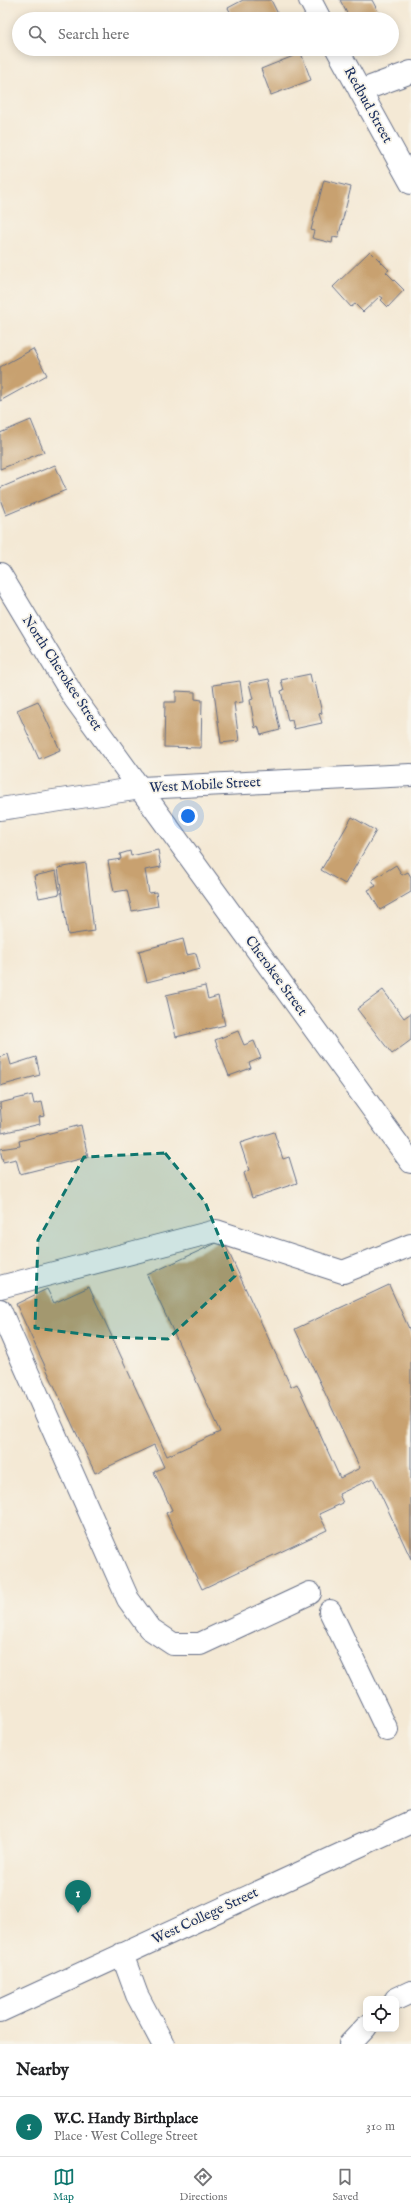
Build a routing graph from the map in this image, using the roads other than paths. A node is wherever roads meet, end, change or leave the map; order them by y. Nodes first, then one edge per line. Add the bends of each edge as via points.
1 (310, 0) edge
2 (316, 12) edge
3 (341, 56) edge
4 (411, 72) edge
5 (360, 91) junction
6 (411, 183) edge
7 (0, 574) edge
8 (407, 780) edge
9 (141, 788) junction
10 (0, 809) edge
11 (411, 1162) edge
12 (411, 1245) edge
13 (0, 1287) edge
14 (0, 1310) edge
15 (310, 1593) dead end
16 (330, 1611) dead end
17 (387, 1730) dead end
18 (411, 1822) edge
19 (122, 1954) junction
20 (411, 1992) edge
21 (399, 1998) edge
22 (0, 2012) edge
23 (363, 2030) edge
24 (162, 2044) edge
25 (350, 2044) edge

1 - 2 street
3 - 5 street, Redbud Street
4 - 5 street
5 - 6 street, Redbud Street
7 - 9 street, North Cherokee Street via 75,698
8 - 9 street, West Mobile Street
9 - 10 street, West Mobile Street
9 - 11 street, Cherokee Street
12 - 13 street via 343,1272 216,1231
14 - 15 street via 128,1600 149,1628 173,1644 200,1644
16 - 17 street
18 - 19 street, West College Street
19 - 22 street, West College Street
19 - 24 street via 137,1995
20 - 21 street
23 - 25 street

